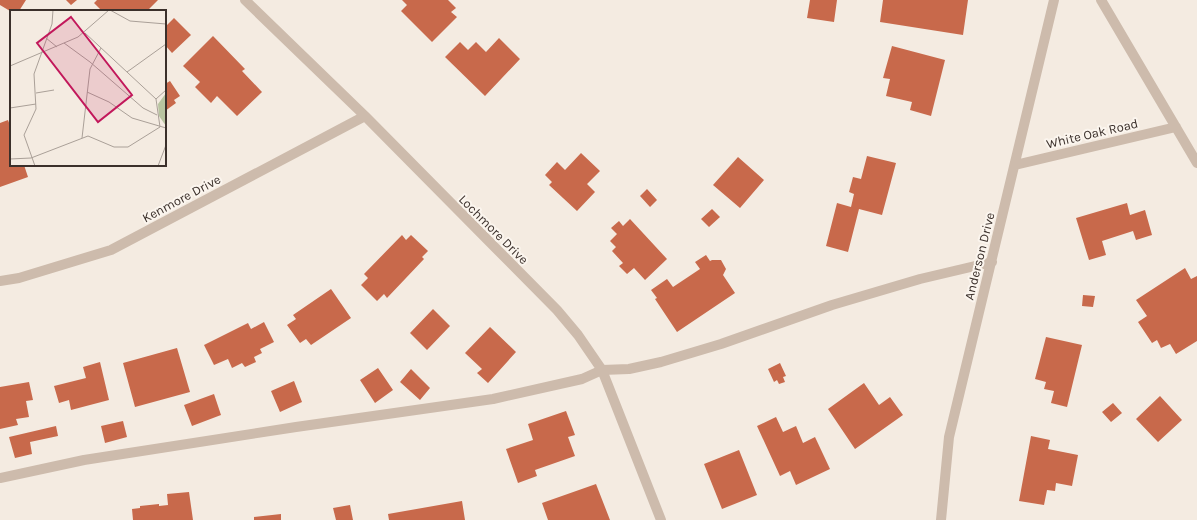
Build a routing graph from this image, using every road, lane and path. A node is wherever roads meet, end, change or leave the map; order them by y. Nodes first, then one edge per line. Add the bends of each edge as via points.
1 (245, 0) edge
2 (1054, 0) edge
3 (1101, 0) edge
4 (365, 116) junction
5 (1176, 127) junction
6 (1197, 162) edge
7 (1015, 165) junction
8 (992, 262) junction
9 (0, 281) edge
10 (602, 370) junction
11 (0, 478) edge
12 (661, 520) edge
13 (940, 520) edge

1 - 4 street, Lochmore Drive
2 - 7 street, Anderson Drive
3 - 5 street
4 - 9 street, Kenmore Drive via 111,250 19,278
4 - 10 street, Lochmore Drive via 557,310
5 - 6 street
5 - 7 street, White Oak Road
7 - 8 street, Anderson Drive
8 - 10 street via 920,279 832,305 661,362 629,369
8 - 13 street, Anderson Drive via 949,437
10 - 11 street via 582,379 493,399 84,460
10 - 12 street, Lochmore Drive

